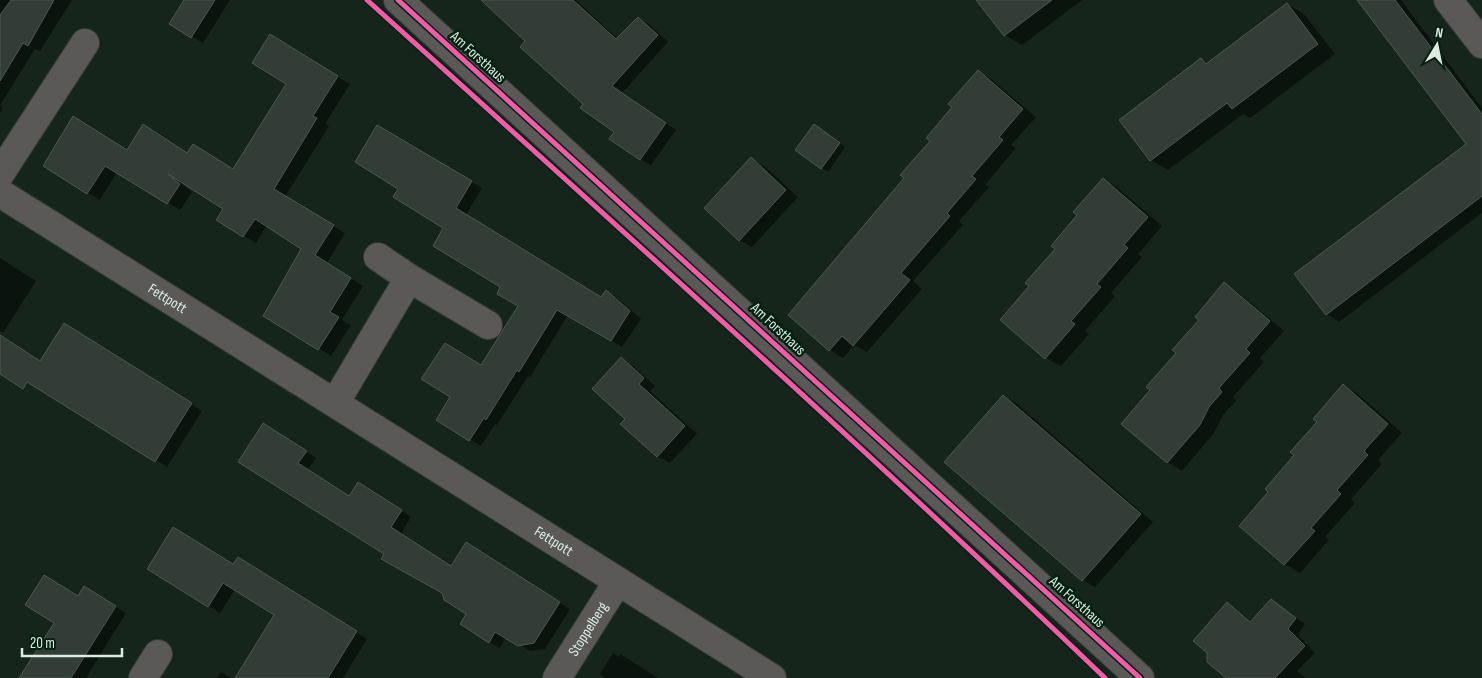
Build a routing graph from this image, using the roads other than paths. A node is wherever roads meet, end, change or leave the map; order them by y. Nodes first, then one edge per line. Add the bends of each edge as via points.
1 (398, 0) edge
2 (1449, 0) edge
3 (85, 44) dead end
4 (1482, 44) edge
5 (0, 174) edge
6 (0, 193) edge
7 (378, 257) dead end
8 (409, 278) junction
9 (488, 325) dead end
10 (335, 403) junction
11 (618, 581) junction
12 (158, 654) dead end
13 (143, 678) edge
14 (557, 678) edge
15 (772, 678) edge
16 (1140, 678) edge

1 - 16 street, Am Forsthaus
2 - 4 street
3 - 5 street
6 - 10 street, Fettpott
7 - 8 street
8 - 9 street
8 - 10 street
10 - 11 street, Fettpott
11 - 14 street, Stoppelberg
11 - 15 street, Fettpott
12 - 13 street

